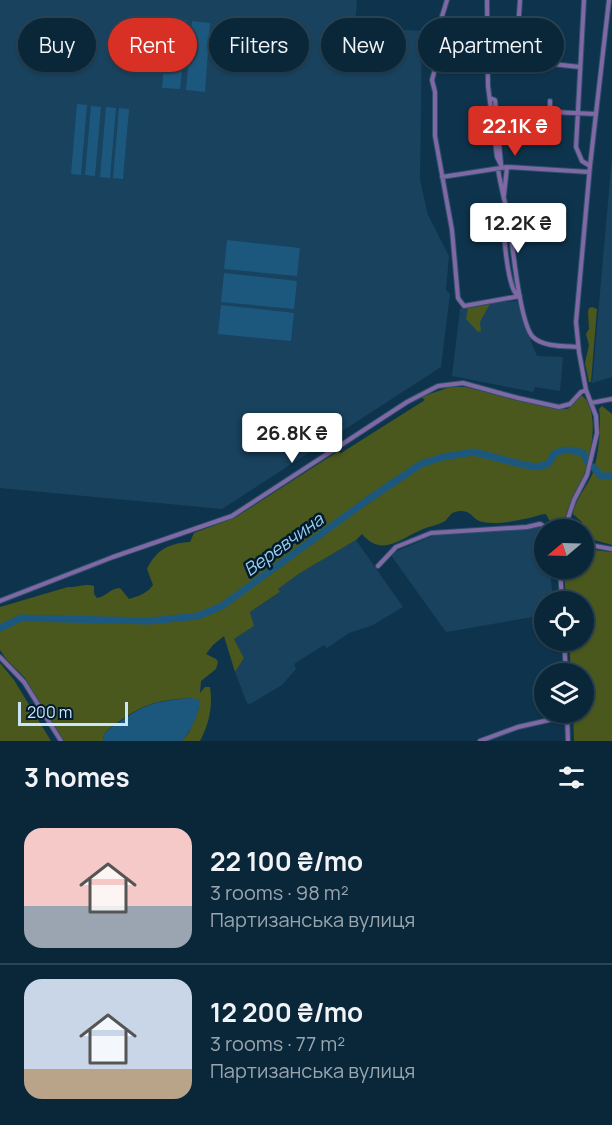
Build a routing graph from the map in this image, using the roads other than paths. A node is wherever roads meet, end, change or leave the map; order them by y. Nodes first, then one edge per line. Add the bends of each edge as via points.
1 (447, 0) edge
2 (487, 0) edge
3 (520, 0) edge
4 (585, 0) edge
5 (609, 0) edge
6 (442, 18) edge
7 (487, 18) edge
8 (519, 18) edge
9 (564, 65) edge
10 (580, 67) junction
11 (433, 72) edge
12 (488, 72) edge
13 (550, 101) dead end
14 (579, 113) junction
15 (596, 114) junction
16 (590, 166) junction
17 (502, 167) junction
18 (589, 172) junction
19 (442, 177) junction
20 (504, 196) junction
21 (519, 296) junction
22 (578, 347) junction
23 (586, 390) junction
24 (612, 399) edge
25 (591, 403) junction
26 (568, 519) edge
27 (534, 525) edge
28 (594, 546) edge
29 (612, 549) edge
30 (378, 566) dead end
31 (0, 601) edge
32 (0, 657) edge
33 (534, 723) edge
34 (567, 723) edge
35 (61, 741) edge
36 (480, 741) edge
37 (568, 741) edge

1 - 6 street
2 - 7 street
3 - 8 street
4 - 10 street
5 - 15 street
9 - 10 street
10 - 14 street
11 - 19 street via 435,136
12 - 17 street
13 - 14 street via 553,112
14 - 15 street
14 - 16 street via 577,150 582,161
15 - 16 street
16 - 18 street
17 - 18 street
17 - 19 street
17 - 20 street
17 - 20 street
18 - 22 street
19 - 21 street via 460,302 464,306
20 - 21 street via 503,225 510,277 512,289
21 - 22 street via 532,337 550,344
22 - 23 street
23 - 25 street
23 - 31 street via 560,407 463,383 438,386 407,402 232,516
24 - 25 street
25 - 26 street via 597,424 595,448 588,475
27 - 30 street via 436,532 396,547
28 - 29 street
32 - 35 street via 24,682
33 - 36 street
34 - 37 street

